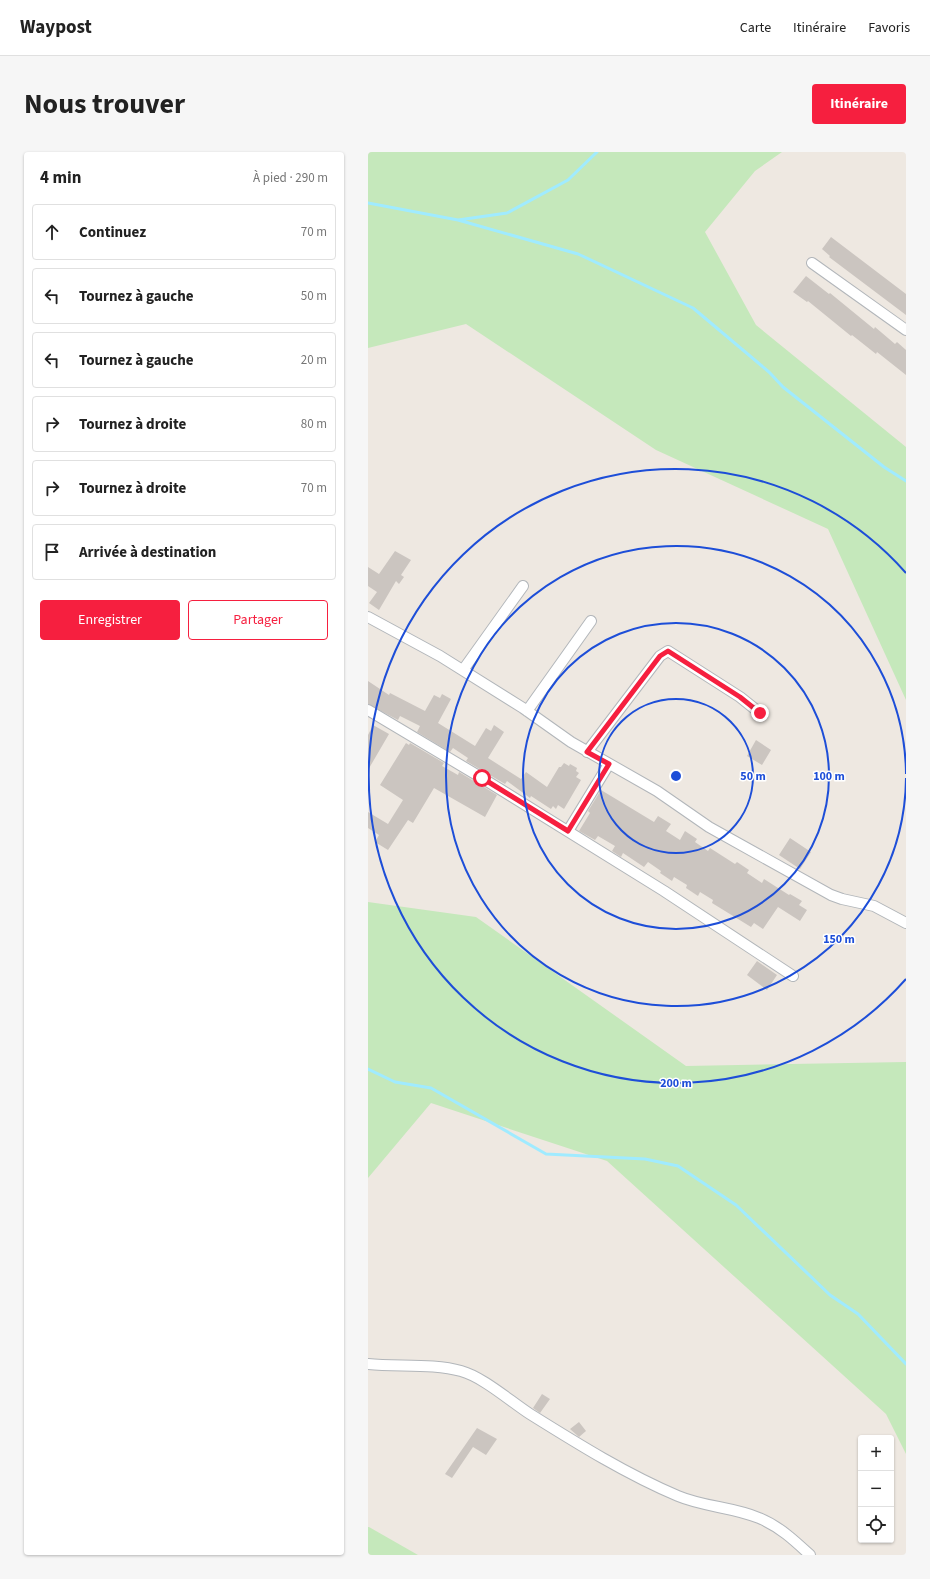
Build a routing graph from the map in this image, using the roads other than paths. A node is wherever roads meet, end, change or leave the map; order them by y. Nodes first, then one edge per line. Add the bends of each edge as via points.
1 (812, 263) dead end
2 (906, 330) edge
3 (523, 586) dead end
4 (368, 617) edge
5 (591, 621) dead end
6 (463, 670) junction
7 (368, 710) edge
8 (527, 711) junction
9 (760, 713) dead end
10 (587, 752) junction
11 (609, 764) junction
12 (568, 831) junction
13 (906, 923) edge
14 (793, 976) dead end
15 (368, 1364) edge
16 (810, 1555) edge

1 - 2 street
3 - 6 street
4 - 6 street
5 - 8 street
6 - 8 street
7 - 12 street
8 - 10 street
9 - 10 street via 740,697 668,651 660,656
10 - 11 street
11 - 12 street
11 - 13 street via 709,827 831,895 874,906
12 - 14 street
15 - 16 street via 461,1371 480,1379 601,1458 645,1482 687,1500 760,1518 788,1535

